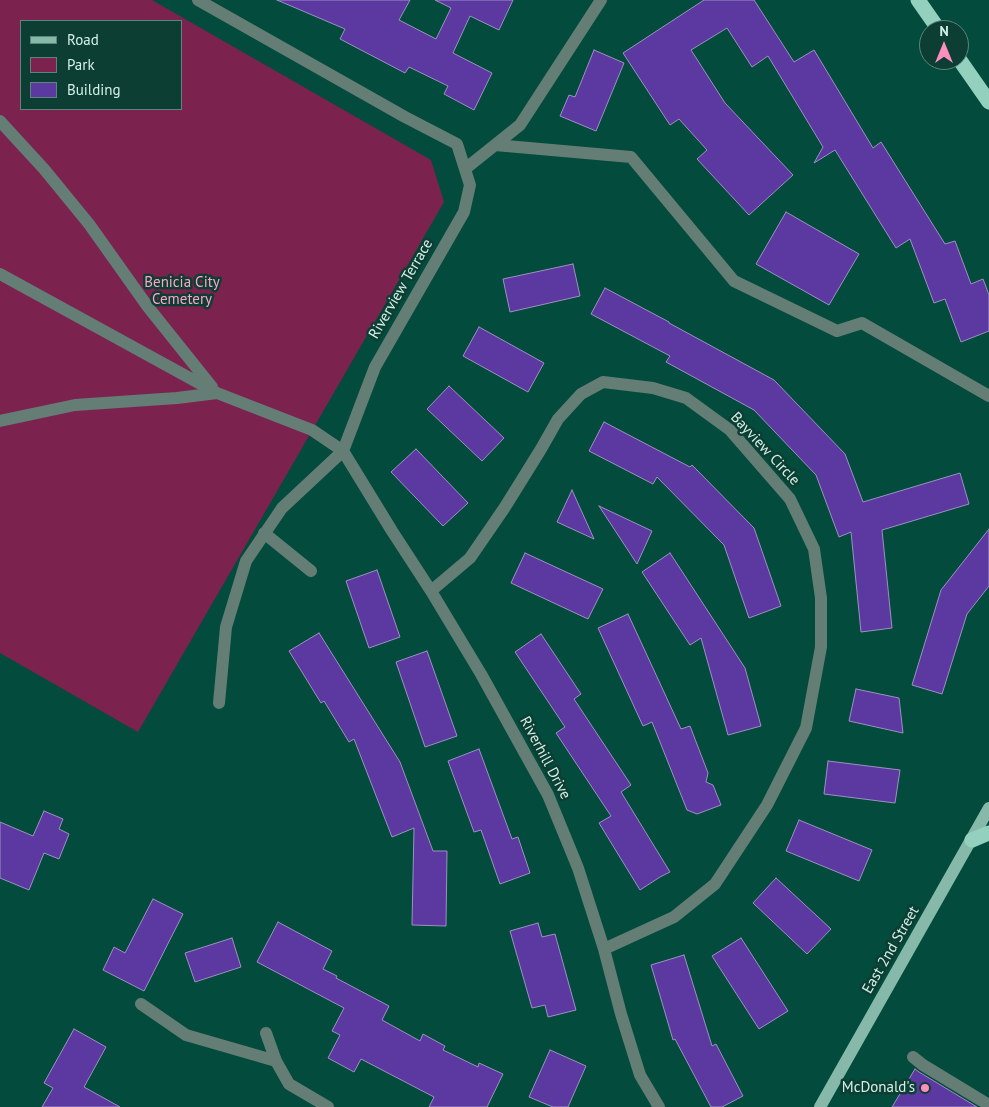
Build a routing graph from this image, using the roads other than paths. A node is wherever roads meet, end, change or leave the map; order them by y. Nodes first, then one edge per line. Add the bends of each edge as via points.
1 (198, 0) edge
2 (601, 0) edge
3 (918, 0) edge
4 (932, 20) edge
5 (967, 70) edge
6 (989, 102) edge
7 (0, 121) edge
8 (495, 145) junction
9 (465, 170) junction
10 (0, 274) edge
11 (217, 392) junction
12 (989, 396) edge
13 (0, 421) edge
14 (343, 451) junction
15 (264, 533) junction
16 (311, 571) dead end
17 (431, 590) junction
18 (219, 703) dead end
19 (989, 808) edge
20 (989, 833) edge
21 (972, 840) junction
22 (604, 949) junction
23 (141, 1004) dead end
24 (266, 1033) dead end
25 (913, 1057) dead end
26 (276, 1061) junction
27 (989, 1104) edge
28 (328, 1107) edge
29 (659, 1107) edge
30 (820, 1107) edge

1 - 9 street, Riverview Terrace via 457,144
2 - 8 street via 520,125
3 - 4 highway
5 - 6 highway
7 - 11 street via 89,224 148,307
8 - 9 street
8 - 12 street via 631,156 734,281 837,331 862,323
9 - 14 street, Riverview Terrace via 470,185 464,212 375,368
10 - 11 street
11 - 13 street via 75,406
11 - 14 street via 312,430
14 - 15 street, Riverview Terrace via 282,508
14 - 17 street, Riverhill Drive
15 - 16 street
15 - 18 street, Riverview Terrace via 246,561 226,627
17 - 22 street, Riverhill Drive via 548,795 578,868
17 - 22 street, Bayview Circle via 470,558 558,419 581,394 603,382 653,388 686,398 730,430 790,499 814,549 821,598 821,647 806,728 767,805 715,884 674,917
19 - 21 main road, East 2nd Street
20 - 21 highway
21 - 30 main road, East 2nd Street
22 - 29 street, Riverhill Drive via 640,1075
23 - 26 street via 186,1035
24 - 26 street
25 - 27 street
26 - 28 street via 288,1084

